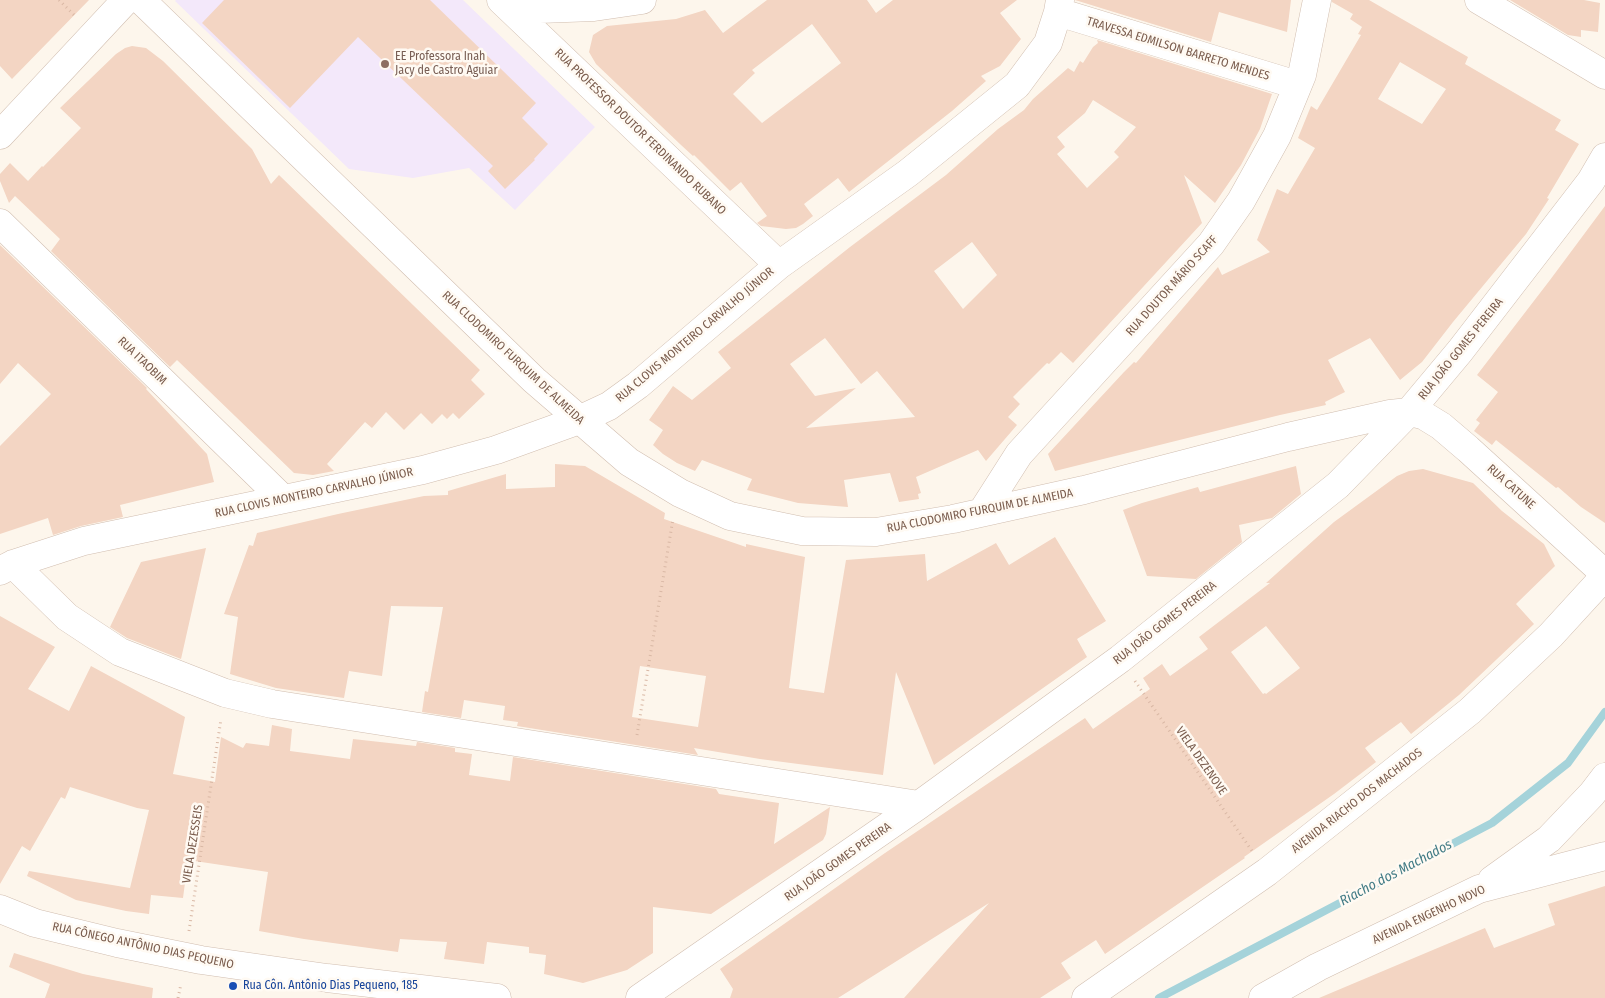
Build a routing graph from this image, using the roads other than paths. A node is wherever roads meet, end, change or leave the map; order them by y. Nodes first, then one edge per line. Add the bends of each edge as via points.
1 (126, 0) edge
2 (141, 0) edge
3 (642, 0) edge
4 (1317, 0) edge
5 (1478, 0) edge
6 (506, 5) edge
7 (1059, 6) edge
8 (1605, 74) edge
9 (1297, 85) junction
10 (0, 135) edge
11 (1605, 157) edge
12 (0, 223) edge
13 (778, 265) junction
14 (1410, 412) junction
15 (578, 420) junction
16 (283, 500) junction
17 (982, 512) junction
18 (7, 567) edge
19 (1605, 575) edge
20 (1605, 777) edge
21 (919, 805) junction
22 (1605, 856) edge
23 (1479, 889) junction
24 (0, 909) edge
25 (497, 998) edge
26 (640, 998) edge
27 (1086, 998) edge
28 (1263, 998) edge

1 - 10 street
2 - 15 street, RUA CLODOMIRO FURQUIM DE ALMEIDA
3 - 6 street via 594,7
4 - 9 street, RUA DOUTOR MÁRIO SCAFF via 1302,75
5 - 8 street
6 - 13 street, RUA PROFESSOR DOUTOR FERDINANDO RUBANO
7 - 9 street, TRAVESSA EDMILSON BARRETO MENDES
7 - 13 street, RUA CLOVIS MONTEIRO CARVALHO JÚNIOR via 1048,43 1017,86 908,173
9 - 17 street, RUA DOUTOR MÁRIO SCAFF via 1277,136 1241,201 1211,244 1019,454
11 - 14 street, RUA JOÃO GOMES PEREIRA via 1591,181 1498,303
12 - 16 street, RUA ITAOBIM
13 - 15 street, RUA CLOVIS MONTEIRO CARVALHO JÚNIOR via 638,385 609,406
14 - 17 street, RUA CLODOMIRO FURQUIM DE ALMEIDA via 1288,437 1084,490
14 - 19 street, RUA CATUNE via 1423,415 1462,443
14 - 21 street, RUA JOÃO GOMES PEREIRA via 1338,485 1120,659
15 - 16 street, RUA CLOVIS MONTEIRO CARVALHO JÚNIOR via 496,450 432,468
15 - 17 street, RUA CLODOMIRO FURQUIM DE ALMEIDA via 629,462 677,492 730,516 802,532 876,532
16 - 18 street, RUA CLOVIS MONTEIRO CARVALHO JÚNIOR via 84,541
18 - 21 street via 67,617 120,652 225,693 272,704
19 - 27 street, AVENIDA RIACHO DOS MACHADOS via 1551,635 1470,711 1267,872
20 - 23 street via 1549,839
21 - 26 street, RUA JOÃO GOMES PEREIRA
22 - 23 street, AVENIDA ENGENHO NOVO
23 - 28 street, AVENIDA ENGENHO NOVO via 1318,967
24 - 25 street, RUA CÔNEGO ANTÔNIO DIAS PEQUENO via 35,924 185,957

